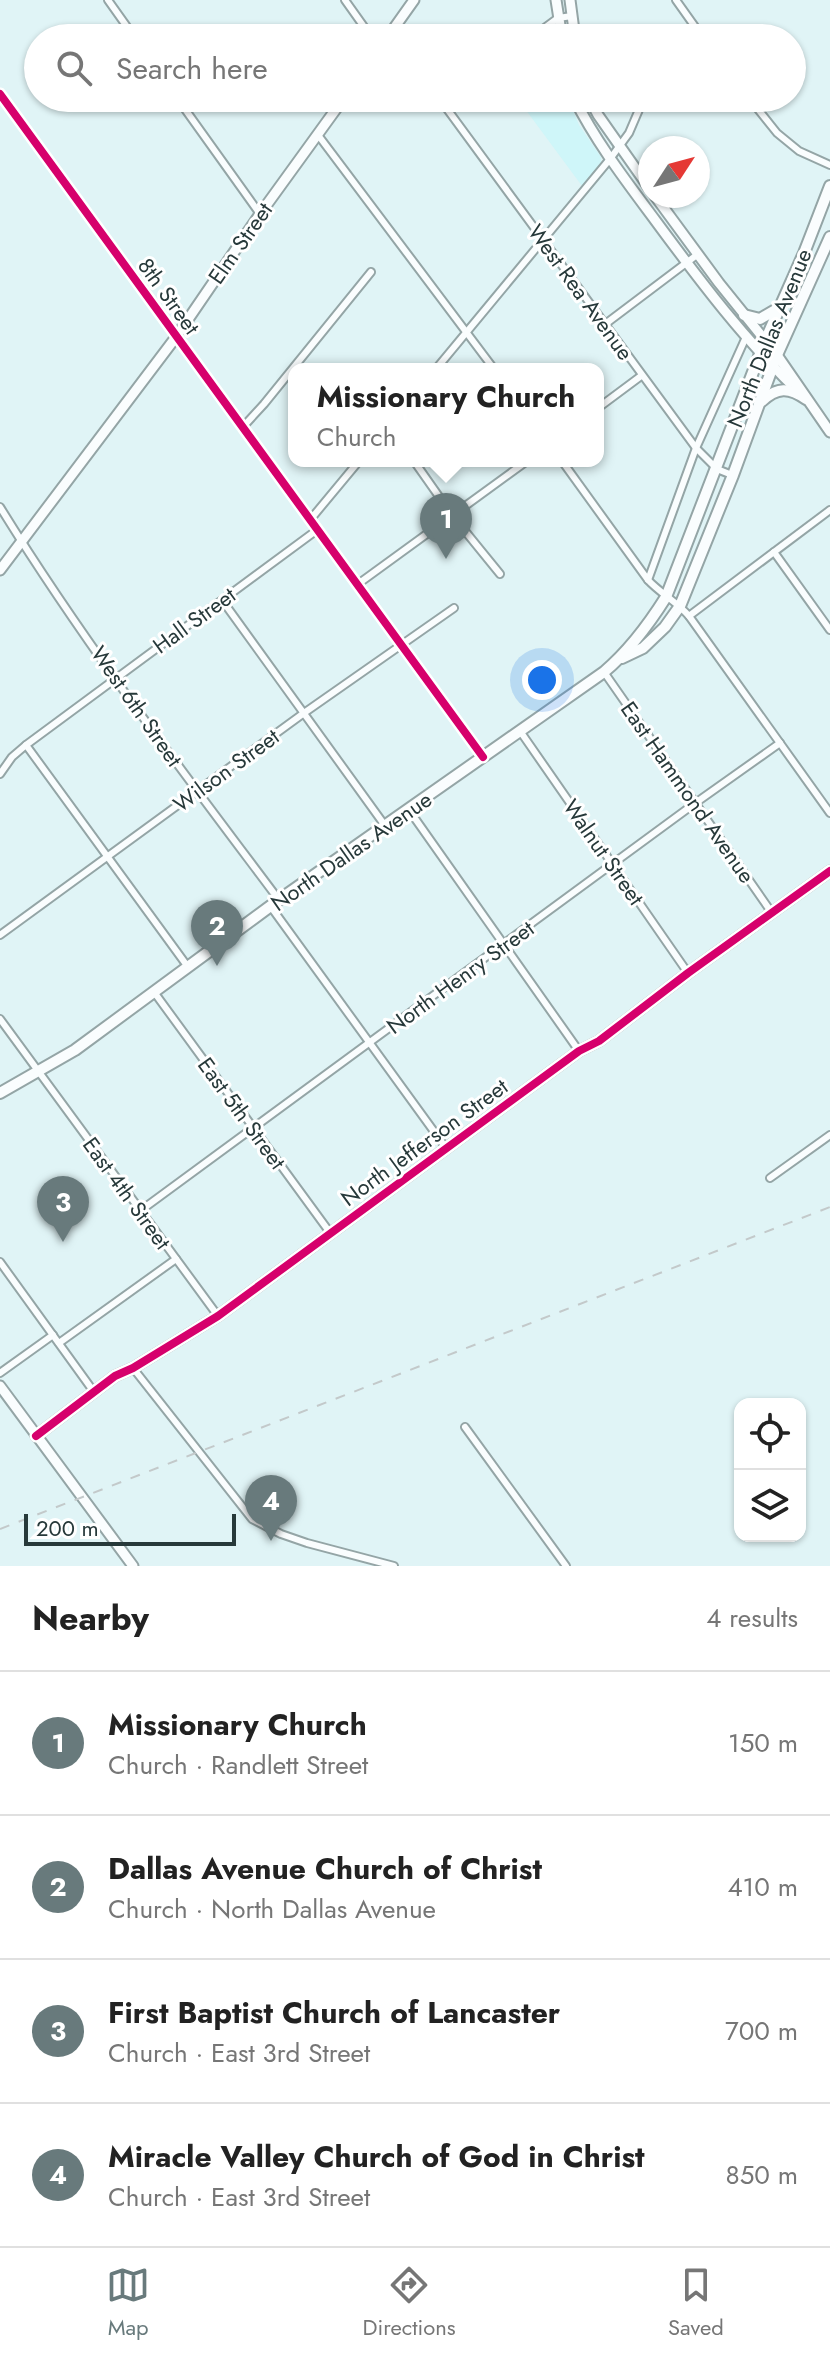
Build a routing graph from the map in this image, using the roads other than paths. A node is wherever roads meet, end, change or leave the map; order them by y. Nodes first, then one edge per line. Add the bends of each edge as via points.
1 (108, 0) edge
2 (345, 0) edge
3 (414, 0) edge
4 (556, 0) edge
5 (570, 0) edge
6 (676, 0) edge
7 (572, 16) junction
8 (558, 18) junction
9 (125, 24) edge
10 (362, 24) edge
11 (399, 24) edge
12 (550, 24) edge
13 (559, 24) edge
14 (573, 24) edge
15 (692, 24) edge
16 (0, 94) edge
17 (187, 112) edge
18 (334, 112) edge
19 (449, 112) edge
20 (581, 112) edge
21 (596, 112) edge
22 (638, 112) edge
23 (760, 112) edge
24 (318, 135) junction
25 (619, 147) junction
26 (610, 159) junction
27 (830, 165) edge
28 (638, 173) edge
29 (830, 186) edge
30 (664, 208) edge
31 (260, 214) junction
32 (809, 240) junction
33 (543, 241) junction
34 (828, 242) edge
35 (698, 254) junction
36 (687, 263) junction
37 (371, 272) dead end
38 (779, 308) junction
39 (744, 315) junction
40 (604, 325) junction
41 (467, 332) junction
42 (176, 337) junction
43 (746, 337) junction
44 (765, 341) junction
45 (760, 355) junction
46 (777, 355) junction
47 (297, 363) edge
48 (441, 363) edge
49 (490, 363) edge
50 (773, 368) junction
51 (288, 374) edge
52 (641, 376) junction
53 (806, 399) junction
54 (760, 402) junction
55 (604, 404) edge
56 (242, 428) junction
57 (830, 432) edge
58 (696, 448) junction
59 (354, 467) edge
60 (418, 467) edge
61 (519, 467) edge
62 (566, 467) edge
63 (717, 469) junction
64 (733, 475) junction
65 (0, 507) edge
66 (830, 510) edge
67 (452, 515) junction
68 (310, 520) junction
69 (317, 530) junction
70 (21, 541) junction
71 (774, 552) junction
72 (0, 570) edge
73 (500, 574) dead end
74 (648, 580) junction
75 (358, 584) junction
76 (666, 597) junction
77 (222, 600) junction
78 (680, 606) junction
79 (454, 608) dead end
80 (689, 616) junction
81 (830, 630) edge
82 (402, 644) junction
83 (620, 658) junction
84 (604, 672) junction
85 (116, 677) junction
86 (304, 713) junction
87 (520, 731) junction
88 (780, 743) junction
89 (26, 745) junction
90 (483, 757) junction
91 (0, 774) edge
92 (197, 791) junction
93 (694, 804) junction
94 (409, 810) junction
95 (830, 813) edge
96 (386, 827) junction
97 (108, 857) junction
98 (612, 865) junction
99 (830, 871) edge
100 (275, 904) junction
101 (772, 913) junction
102 (0, 935) edge
103 (505, 944) junction
104 (188, 967) junction
105 (688, 973) junction
106 (154, 992) junction
107 (0, 1019) edge
108 (370, 1044) junction
109 (579, 1051) junction
110 (37, 1070) junction
111 (0, 1093) edge
112 (252, 1127) junction
113 (830, 1135) edge
114 (446, 1148) junction
115 (770, 1178) dead end
116 (140, 1211) junction
117 (331, 1234) junction
118 (176, 1259) junction
119 (0, 1262) edge
120 (9, 1275) junction
121 (0, 1282) edge
122 (218, 1316) junction
123 (53, 1335) junction
124 (59, 1343) junction
125 (133, 1368) junction
126 (0, 1373) edge
127 (0, 1386) edge
128 (94, 1392) junction
129 (465, 1427) dead end
130 (36, 1436) junction
131 (133, 1566) edge
132 (394, 1566) edge
133 (566, 1566) edge

1 - 9 street
2 - 10 street
3 - 11 street
4 - 8 street
5 - 7 street
6 - 15 street
7 - 8 street
7 - 14 street
8 - 12 street
8 - 13 street
16 - 42 street, 8th Street
17 - 31 street
18 - 24 street, Elm Street
19 - 33 street, West Rea Avenue
20 - 26 street
21 - 25 street
22 - 25 street
23 - 27 street via 799,151
24 - 31 street, Elm Street
24 - 41 street
25 - 26 street
25 - 28 street
26 - 33 street
26 - 36 street
29 - 32 main road, North Dallas Avenue
30 - 35 street
31 - 42 street, Elm Street
32 - 34 main road
32 - 38 main road, North Dallas Avenue
33 - 40 street, West Rea Avenue
33 - 41 street
34 - 46 main road, North Dallas Avenue
35 - 36 street
35 - 39 street
36 - 40 street
36 - 43 street
37 - 47 street
38 - 39 main road via 760,319
38 - 44 main road, North Dallas Avenue
39 - 44 street
40 - 52 street, West Rea Avenue
41 - 48 street
41 - 49 street
42 - 56 street, 8th Street
42 - 70 street, Elm Street
43 - 45 street
43 - 58 street, North Dallas Avenue
44 - 45 main road, North Dallas Avenue
44 - 46 street
45 - 50 street
45 - 63 main road, North Dallas Avenue
46 - 50 main road, North Dallas Avenue
46 - 53 street
50 - 53 street
50 - 54 main road, North Dallas Avenue
51 - 56 street
52 - 55 street
52 - 58 street, West Rea Avenue
53 - 54 main road via 785,389
53 - 57 street
54 - 64 main road, North Dallas Avenue
56 - 68 street, 8th Street
58 - 63 street, West Rea Avenue
58 - 74 street, North Dallas Avenue
59 - 68 street
60 - 67 street
61 - 67 street
62 - 74 street
63 - 64 street, West Rea Avenue
63 - 76 main road, North Dallas Avenue
64 - 78 main road, North Dallas Avenue
65 - 70 street, West 6th Street
66 - 71 street
67 - 73 street
67 - 75 street
68 - 69 street, 8th Street
69 - 75 street
69 - 77 street, Hall Street
70 - 72 street, Elm Street
70 - 85 street, West 6th Street
71 - 80 street
71 - 81 street
74 - 76 street
75 - 82 street
76 - 78 street
76 - 83 main road, North Dallas Avenue
77 - 85 street, Hall Street
77 - 86 street
78 - 80 street
78 - 83 main road, North Dallas Avenue via 643,648
79 - 82 street, Wilson Street
80 - 88 street
82 - 86 street, Wilson Street
82 - 90 street
83 - 84 main road, North Dallas Avenue
84 - 87 main road, North Dallas Avenue
84 - 93 street, East Hammond Avenue
85 - 89 street, Hall Street
85 - 92 street, West 6th Street
86 - 92 street, Wilson Street
86 - 96 street
87 - 90 main road, North Dallas Avenue
87 - 98 street, Walnut Street
88 - 93 street, North Henry Street
88 - 95 street
89 - 91 street, Hall Street
89 - 97 street
90 - 94 main road, North Dallas Avenue
92 - 97 street, Wilson Street
92 - 100 street, West 6th Street
93 - 98 street, North Henry Street
93 - 101 street, East Hammond Avenue
94 - 96 main road, North Dallas Avenue
94 - 103 street
96 - 100 main road, North Dallas Avenue
97 - 102 street, Wilson Street
97 - 104 street
98 - 103 street, North Henry Street
98 - 105 street, Walnut Street
99 - 101 street, North Jefferson Street
100 - 104 main road, North Dallas Avenue
100 - 108 street, West 6th Street
101 - 105 street, North Jefferson Street
103 - 108 street, North Henry Street
103 - 109 street
104 - 106 main road, North Dallas Avenue
105 - 109 street, North Jefferson Street
106 - 110 main road, North Dallas Avenue via 75,1050
106 - 112 street, East 5th Street
107 - 110 street, East 4th Street
108 - 112 street, North Henry Street
108 - 114 street, West 6th Street
109 - 114 street, North Jefferson Street
110 - 111 main road, North Dallas Avenue
110 - 116 street, East 4th Street
112 - 116 street, North Henry Street
112 - 117 street, East 5th Street
113 - 115 street
114 - 117 street, North Jefferson Street
116 - 118 street, East 4th Street
117 - 122 street, North Jefferson Street
118 - 122 street, East 4th Street
118 - 124 street
119 - 120 street
120 - 121 street
120 - 123 street
122 - 125 street, North Jefferson Street
123 - 124 street
123 - 126 street
124 - 128 street
125 - 128 street, North Jefferson Street
125 - 132 street via 252,1519 307,1543
127 - 130 street
128 - 130 street, North Jefferson Street
129 - 133 street
130 - 131 street

